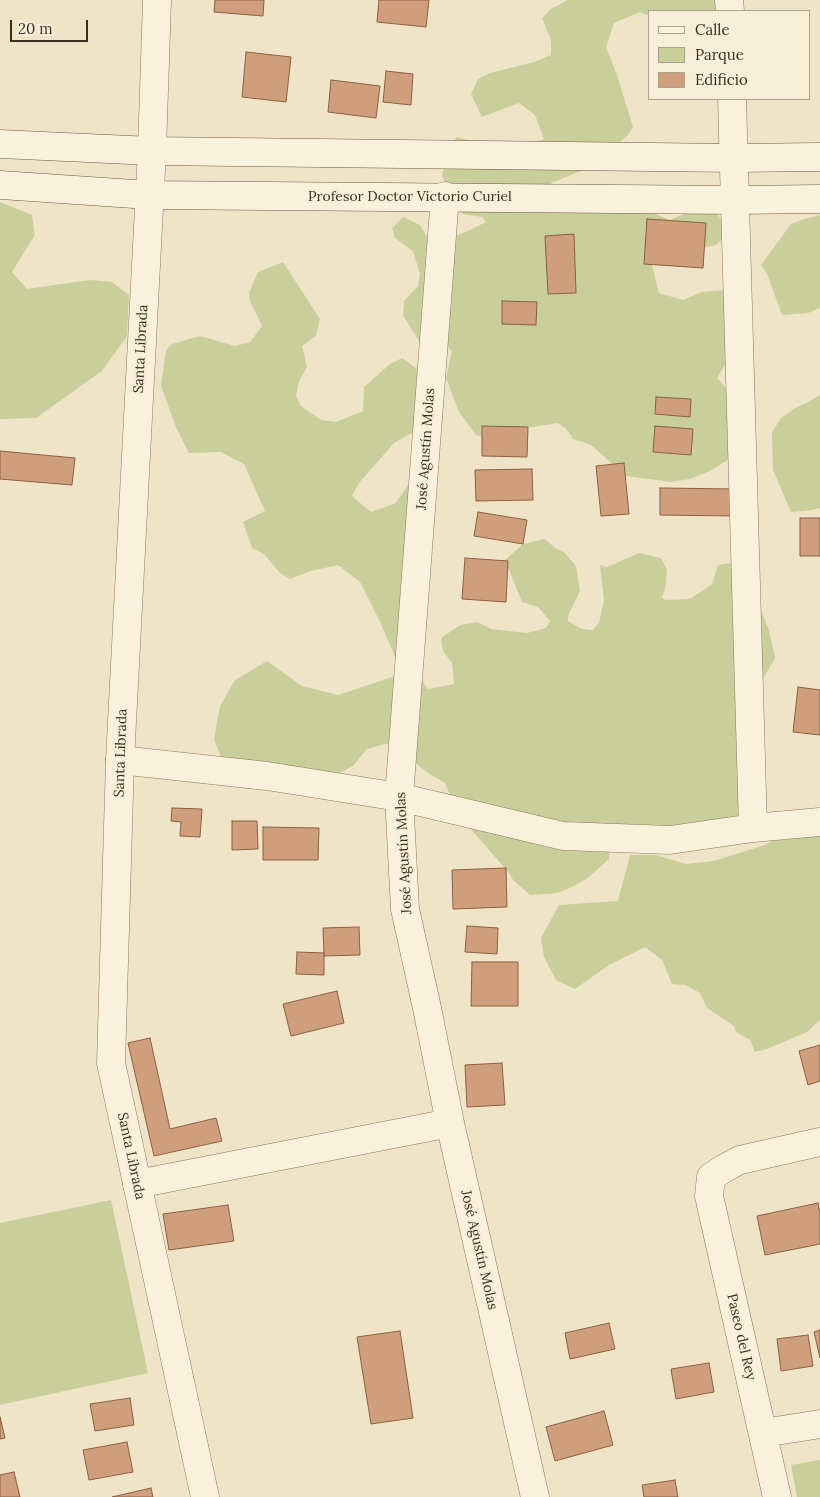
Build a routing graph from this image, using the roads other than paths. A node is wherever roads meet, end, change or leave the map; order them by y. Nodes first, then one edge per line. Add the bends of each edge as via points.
1 (157, 0) edge
2 (732, 100) edge
3 (0, 144) edge
4 (152, 151) junction
5 (820, 157) edge
6 (734, 158) junction
7 (0, 185) edge
8 (149, 195) junction
9 (445, 196) junction
10 (820, 199) edge
11 (734, 200) junction
12 (120, 760) junction
13 (399, 797) junction
14 (820, 822) edge
15 (753, 828) junction
16 (450, 1123) junction
17 (820, 1142) edge
18 (137, 1184) junction
19 (820, 1424) edge
20 (763, 1433) junction
21 (205, 1497) edge
22 (535, 1497) edge
23 (777, 1497) edge

1 - 4 street, Santa Librada
2 - 6 street
3 - 4 street
4 - 6 street
4 - 8 street, Santa Librada
5 - 6 street
6 - 11 street
7 - 8 street, Profesor Doctor Victorio Curiel
8 - 9 street, Profesor Doctor Victorio Curiel
8 - 12 street, Santa Librada
9 - 11 street, Profesor Doctor Victorio Curiel
9 - 13 street, José Agustín Molas
10 - 11 street, Profesor Doctor Victorio Curiel
11 - 15 street
12 - 13 street via 267,776
12 - 18 street, Santa Librada via 111,1063
13 - 15 street via 563,836 670,840
13 - 16 street, José Agustín Molas via 405,909
14 - 15 street
16 - 18 street
16 - 22 street, José Agustín Molas
17 - 20 street, Paseo del Rey via 740,1160 711,1176 709,1196
18 - 21 street, Santa Librada
19 - 20 street
20 - 23 street, Paseo del Rey

